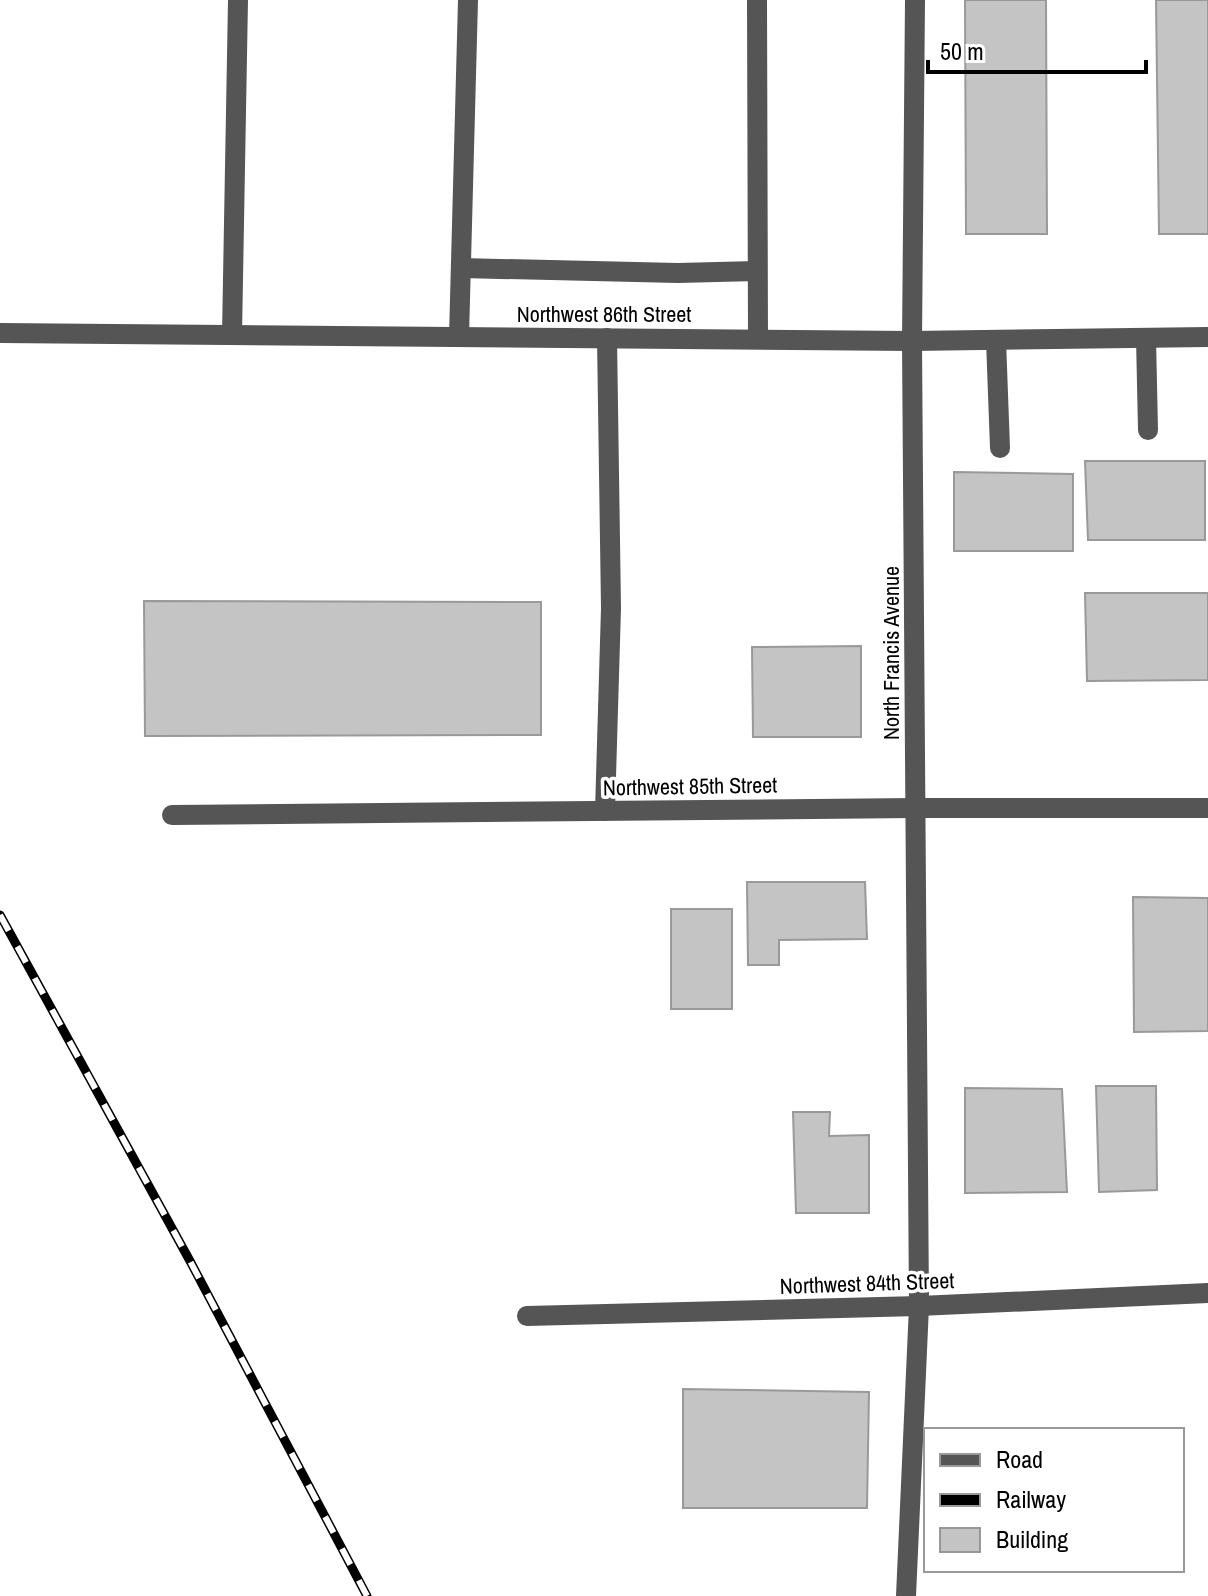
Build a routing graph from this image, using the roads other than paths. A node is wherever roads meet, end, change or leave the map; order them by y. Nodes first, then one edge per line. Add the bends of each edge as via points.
1 (238, 0) edge
2 (468, 0) edge
3 (757, 0) edge
4 (915, 0) edge
5 (461, 268) junction
6 (757, 271) junction
7 (0, 333) edge
8 (232, 335) junction
9 (459, 337) junction
10 (1208, 337) edge
11 (607, 338) junction
12 (758, 338) junction
13 (1146, 338) junction
14 (996, 340) junction
15 (912, 341) junction
16 (1148, 430) dead end
17 (1000, 448) dead end
18 (916, 808) junction
19 (1208, 808) edge
20 (605, 811) junction
21 (172, 815) dead end
22 (1208, 1293) edge
23 (919, 1306) junction
24 (527, 1316) dead end
25 (906, 1596) edge

1 - 8 street
2 - 5 street
3 - 6 street
4 - 15 street, North Francis Avenue
5 - 6 street
5 - 9 street
6 - 12 street
7 - 8 street, Northwest 86th Street
8 - 9 street, Northwest 86th Street
9 - 11 street, Northwest 86th Street
10 - 13 street, Northwest 86th Street
11 - 12 street, Northwest 86th Street
11 - 20 street via 611,608
12 - 15 street, Northwest 86th Street
13 - 14 street, Northwest 86th Street
13 - 16 street
14 - 15 street, Northwest 86th Street
14 - 17 street
15 - 18 street, North Francis Avenue
18 - 19 street, Northwest 85th Street
18 - 20 street, Northwest 85th Street
18 - 23 street, North Francis Avenue
20 - 21 street, Northwest 85th Street
22 - 23 street, Northwest 84th Street
23 - 24 street, Northwest 84th Street
23 - 25 street, North Francis Avenue

